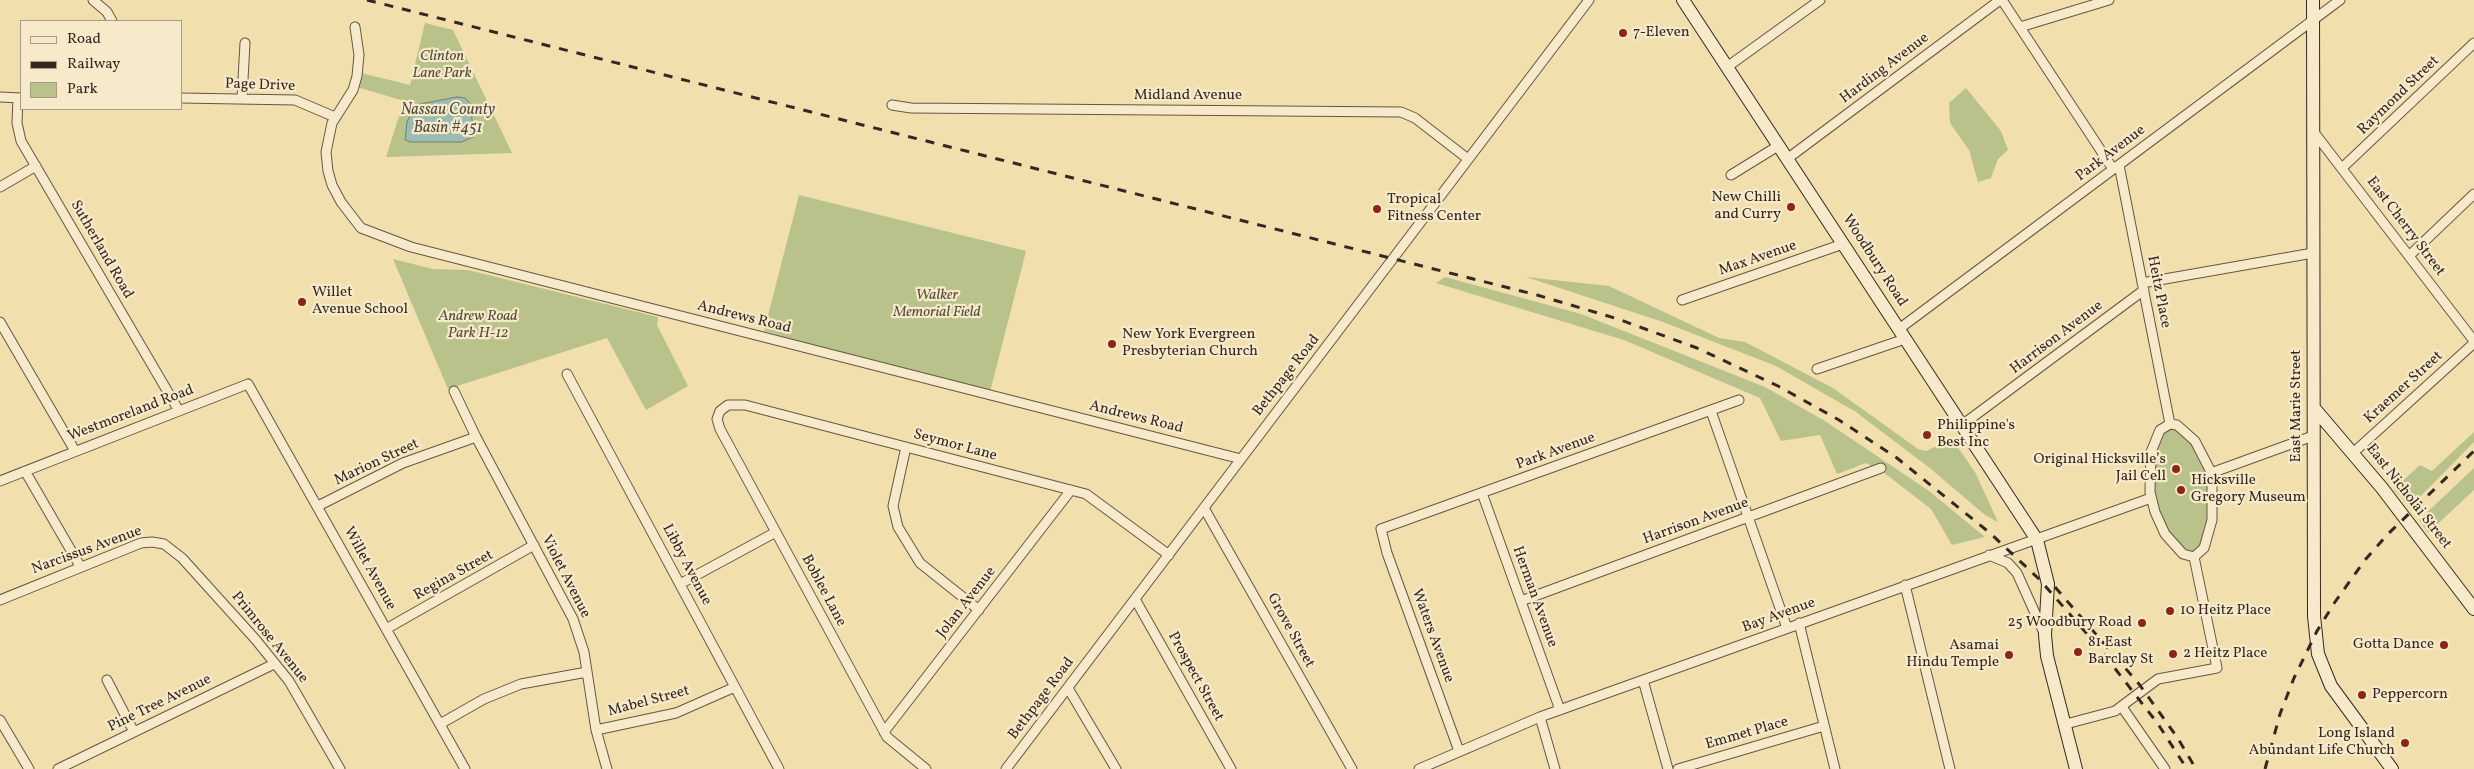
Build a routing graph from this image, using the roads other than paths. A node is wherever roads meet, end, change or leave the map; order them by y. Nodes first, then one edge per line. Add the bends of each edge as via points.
1 (93, 0) edge
2 (1588, 0) edge
3 (1683, 0) edge
4 (1820, 0) edge
5 (2001, 0) edge
6 (2109, 0) edge
7 (2313, 0) edge
8 (2340, 0) edge
9 (111, 20) edge
10 (2313, 20) junction
11 (355, 27) dead end
12 (2020, 27) junction
13 (245, 43) dead end
14 (2474, 43) edge
15 (1727, 67) junction
16 (0, 98) edge
17 (20, 98) edge
18 (182, 98) edge
19 (242, 98) junction
20 (892, 105) dead end
21 (335, 117) junction
22 (2313, 130) junction
23 (1778, 146) junction
24 (1468, 159) junction
25 (1787, 159) junction
26 (36, 166) junction
27 (2116, 167) junction
28 (2342, 168) junction
29 (1731, 175) dead end
30 (0, 187) edge
31 (2474, 194) edge
32 (1843, 244) junction
33 (2313, 253) junction
34 (2410, 255) junction
35 (2143, 287) junction
36 (1682, 300) dead end
37 (0, 322) edge
38 (1902, 334) junction
39 (2474, 342) edge
40 (1817, 369) dead end
41 (566, 374) dead end
42 (248, 384) joint
43 (454, 391) dead end
44 (1739, 400) dead end
45 (2314, 408) junction
46 (179, 411) junction
47 (720, 411) joint
48 (1711, 411) junction
49 (2170, 424) junction
50 (1962, 425) junction
51 (2313, 436) junction
52 (476, 438) junction
53 (906, 447) junction
54 (75, 451) junction
55 (2353, 453) junction
56 (1241, 459) junction
57 (1881, 468) dead end
58 (25, 471) junction
59 (2211, 473) junction
60 (0, 480) edge
61 (1071, 490) junction
62 (1482, 493) junction
63 (2151, 498) junction
64 (318, 506) junction
65 (1204, 508) junction
66 (1749, 518) junction
67 (1381, 529) joint
68 (776, 532) junction
69 (2037, 540) junction
70 (534, 545) junction
71 (1989, 554) junction
72 (1169, 555) junction
73 (2194, 557) junction
74 (182, 558) joint
75 (80, 566) junction
76 (680, 584) junction
77 (1905, 585) junction
78 (1135, 599) junction
79 (0, 600) edge
80 (1521, 601) junction
81 (2474, 609) edge
82 (979, 610) junction
83 (1799, 623) junction
84 (1787, 628) junction
85 (386, 629) junction
86 (2045, 635) junction
87 (274, 664) junction
88 (586, 672) junction
89 (107, 680) dead end
90 (1643, 680) junction
91 (735, 687) junction
92 (1068, 688) junction
93 (2122, 707) junction
94 (1560, 710) junction
95 (1540, 717) junction
96 (0, 720) edge
97 (440, 724) junction
98 (2066, 724) junction
99 (1824, 726) junction
100 (596, 730) junction
101 (134, 732) junction
102 (884, 732) junction
103 (1459, 751) junction
104 (1440, 764) edge
105 (29, 769) edge
106 (58, 769) edge
107 (340, 769) edge
108 (465, 769) edge
109 (607, 769) edge
110 (779, 769) edge
111 (926, 769) edge
112 (1006, 769) edge
113 (1116, 769) edge
114 (1231, 769) edge
115 (1352, 769) edge
116 (1419, 769) edge
117 (1555, 769) edge
118 (1668, 769) edge
119 (1678, 769) edge
120 (1835, 769) edge
121 (1950, 769) edge
122 (2076, 769) edge
123 (2166, 769) edge
124 (2392, 769) edge

1 - 9 street
2 - 24 street, Bethpage Road
3 - 15 main road, Woodbury Road
4 - 15 street
5 - 12 street, Heitz Place
5 - 25 street, Harding Avenue
6 - 12 street
7 - 10 main road, East Marie Street
8 - 10 street, Park Avenue
10 - 22 main road, East Marie Street
10 - 27 street, Park Avenue
11 - 21 street, Andrews Road via 359,56 357,76
12 - 27 street, Heitz Place
13 - 19 street
14 - 28 street, Raymond Street
15 - 23 main road, Woodbury Road
16 - 17 street
17 - 26 street, Sutherland Road via 19,134
18 - 19 street, Page Drive
19 - 21 street, Page Drive via 302,101
20 - 24 street, Midland Avenue via 911,108 1401,112 1415,118
21 - 56 street, Andrews Road via 326,152 332,185 361,228 384,238
22 - 28 street, East Cherry Street
22 - 33 main road, East Marie Street
23 - 25 main road, Woodbury Road
23 - 29 street
24 - 56 street, Bethpage Road
25 - 32 main road, Woodbury Road
26 - 30 street
26 - 46 street, Sutherland Road
27 - 35 street, Heitz Place
27 - 38 street, Park Avenue
28 - 34 street, East Cherry Street
31 - 34 street
32 - 36 street, Max Avenue
32 - 38 main road, Woodbury Road
33 - 35 street, Harrison Avenue
33 - 45 main road, East Marie Street
34 - 39 street, East Cherry Street
35 - 49 street, Heitz Place
35 - 50 street, Harrison Avenue
37 - 54 street
38 - 40 street, Park Avenue
38 - 50 main road, Woodbury Road
39 - 55 street, Kraemer Street
41 - 76 street, Libby Avenue
42 - 46 street, Westmoreland Road
42 - 64 street, Willet Avenue
43 - 52 street, Violet Avenue
44 - 48 street, Park Avenue
45 - 51 main road, East Marie Street
45 - 55 main road, East Nicholai Street
46 - 54 street, Westmoreland Road
47 - 53 street, Seymor Lane via 728,405 745,405
47 - 68 street, Boblee Lane via 720,429
48 - 62 street, Park Avenue
48 - 66 street
49 - 59 street via 2177,425 2195,441
49 - 63 street via 2160,430 2151,452
50 - 69 main road, Woodbury Road
51 - 59 street
51 - 124 main road, East Marie Street via 2313,613 2318,654 2331,686
52 - 64 street, Marion Street via 402,463
52 - 70 street, Violet Avenue
53 - 61 street, Seymor Lane
53 - 82 street via 893,506 898,527 920,563
54 - 58 street, Westmoreland Road
55 - 81 main road, East Nicholai Street
56 - 65 street, Bethpage Road
57 - 66 street, Harrison Avenue
58 - 60 street, Westmoreland Road
58 - 75 street
59 - 73 street via 2213,505 2209,536 2204,548
61 - 72 street, Seymor Lane via 1086,494
61 - 82 street, Jolan Avenue
62 - 67 street, Park Avenue
62 - 80 street, Herman Avenue
63 - 69 street, Bay Avenue
63 - 73 street via 2160,526 2171,542 2183,554
64 - 85 street, Willet Avenue
65 - 72 street, Bethpage Road
65 - 115 street, Grove Street
66 - 80 street, Harrison Avenue
66 - 84 street
67 - 103 street, Waters Avenue
68 - 76 street
68 - 102 street, Boblee Lane
69 - 71 street, Bay Avenue
69 - 86 main road, Woodbury Road via 2048,584
70 - 85 street, Regina Street
70 - 88 street, Violet Avenue via 573,619 584,652
71 - 77 street, Bay Avenue
71 - 86 street via 2008,563 2017,573
72 - 78 street, Bethpage Road
73 - 93 street via 2217,668 2158,679
74 - 75 street, Narcissus Avenue via 164,544 152,542 141,543
74 - 87 street, Primrose Avenue
75 - 79 street, Narcissus Avenue
76 - 91 street, Libby Avenue
77 - 83 street, Bay Avenue
77 - 121 street
78 - 92 street, Bethpage Road
78 - 114 street, Prospect Street
80 - 94 street, Herman Avenue
82 - 102 street, Jolan Avenue
83 - 84 street, Bay Avenue
83 - 99 street
84 - 90 street, Bay Avenue
85 - 97 street, Willet Avenue
86 - 98 main road, Woodbury Road via 2046,656
87 - 101 street, Pine Tree Avenue
87 - 107 street, Primrose Avenue via 296,692
88 - 97 street via 521,684 484,699
88 - 100 street, Violet Avenue
89 - 101 street
90 - 94 street, Bay Avenue
90 - 118 street
91 - 100 street, Mabel Street via 676,713
91 - 110 street, Libby Avenue
92 - 112 street, Bethpage Road
92 - 113 street
93 - 98 street
93 - 123 street
94 - 95 street, Bay Avenue
95 - 103 street, Bay Avenue
95 - 117 street
96 - 105 street
97 - 108 street, Willet Avenue
98 - 122 main road, Woodbury Road
99 - 119 street, Emmet Place
99 - 120 street
100 - 109 street, Violet Avenue
101 - 106 street, Pine Tree Avenue
102 - 111 street, Boblee Lane
103 - 104 street, Bay Avenue
104 - 116 street, Bay Avenue

